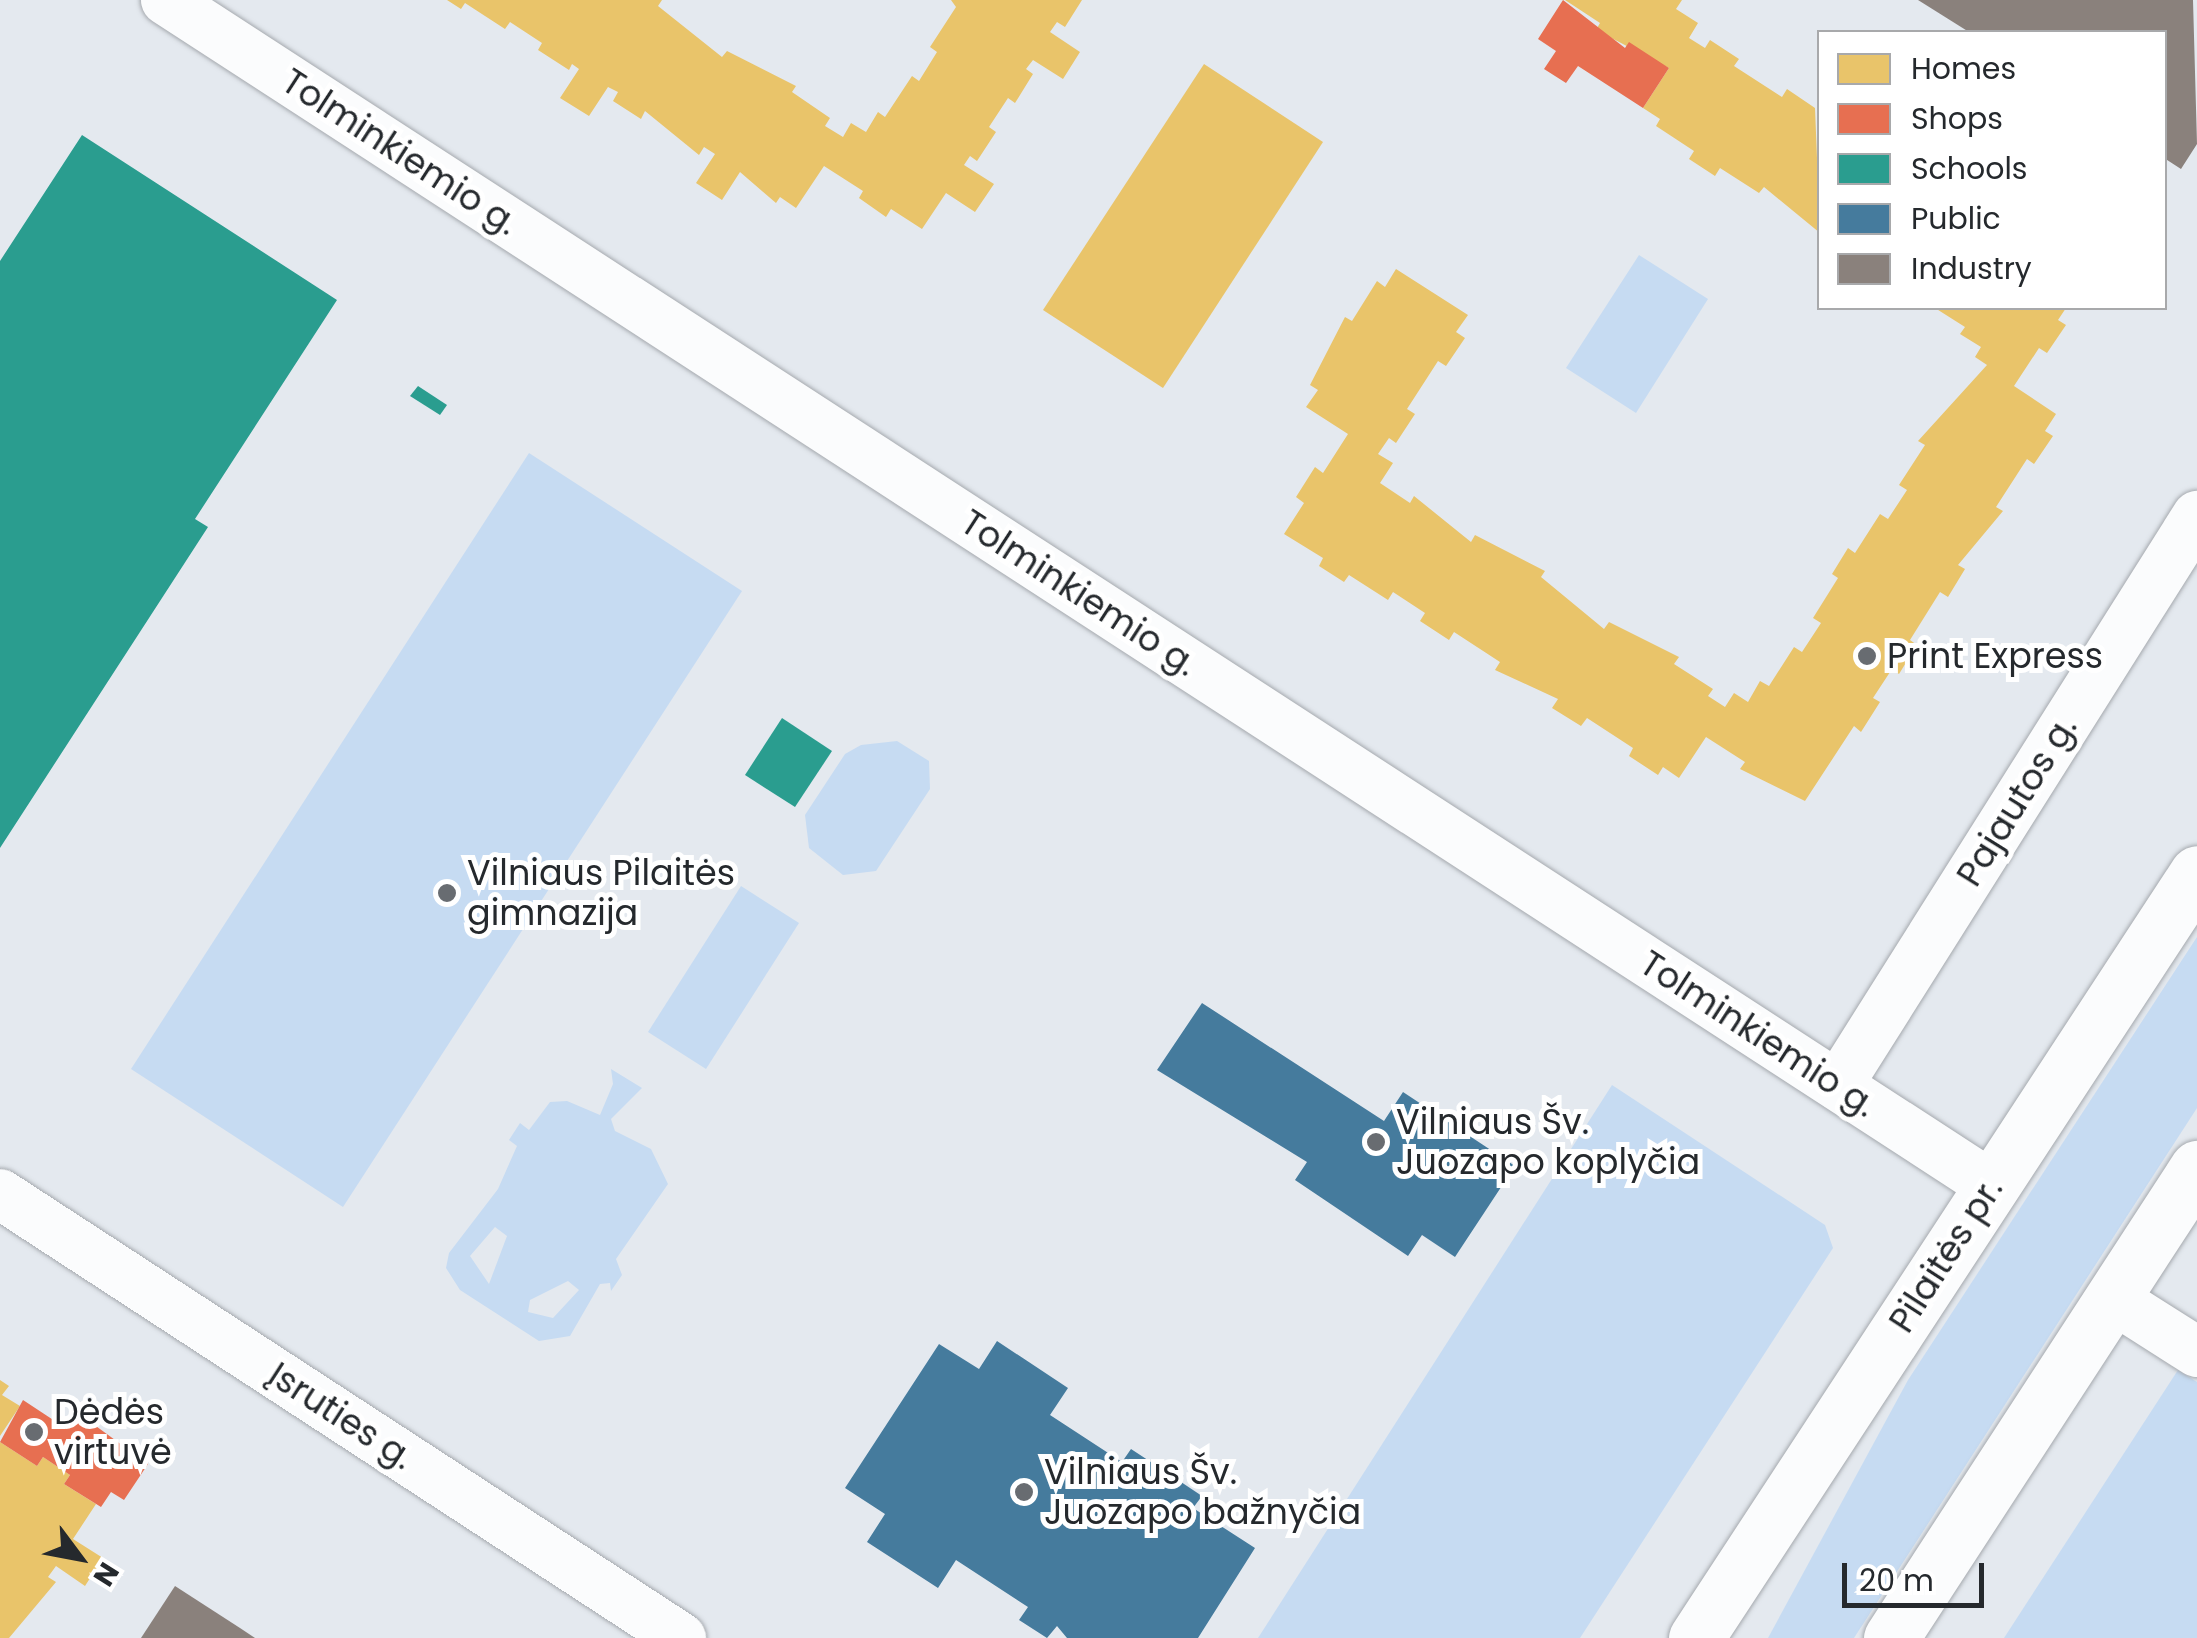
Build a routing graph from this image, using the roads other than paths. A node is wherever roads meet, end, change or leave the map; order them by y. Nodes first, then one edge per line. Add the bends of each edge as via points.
1 (166, 0) edge
2 (2197, 516) edge
3 (2197, 873) edge
4 (1838, 1086) junction
5 (2197, 1168) edge
6 (1992, 1186) junction
7 (0, 1194) edge
8 (2112, 1298) junction
9 (2197, 1352) edge
10 (681, 1638) edge
11 (1696, 1638) edge
12 (1891, 1638) edge

1 - 4 street, Tolminkiemio g.
2 - 4 street, Pajautos g.
3 - 6 main road, Pilaitės pr.
4 - 6 street, Tolminkiemio g.
5 - 8 main road
6 - 11 main road, Pilaitės pr.
7 - 10 street, Įsruties g.
8 - 9 street
8 - 12 main road

